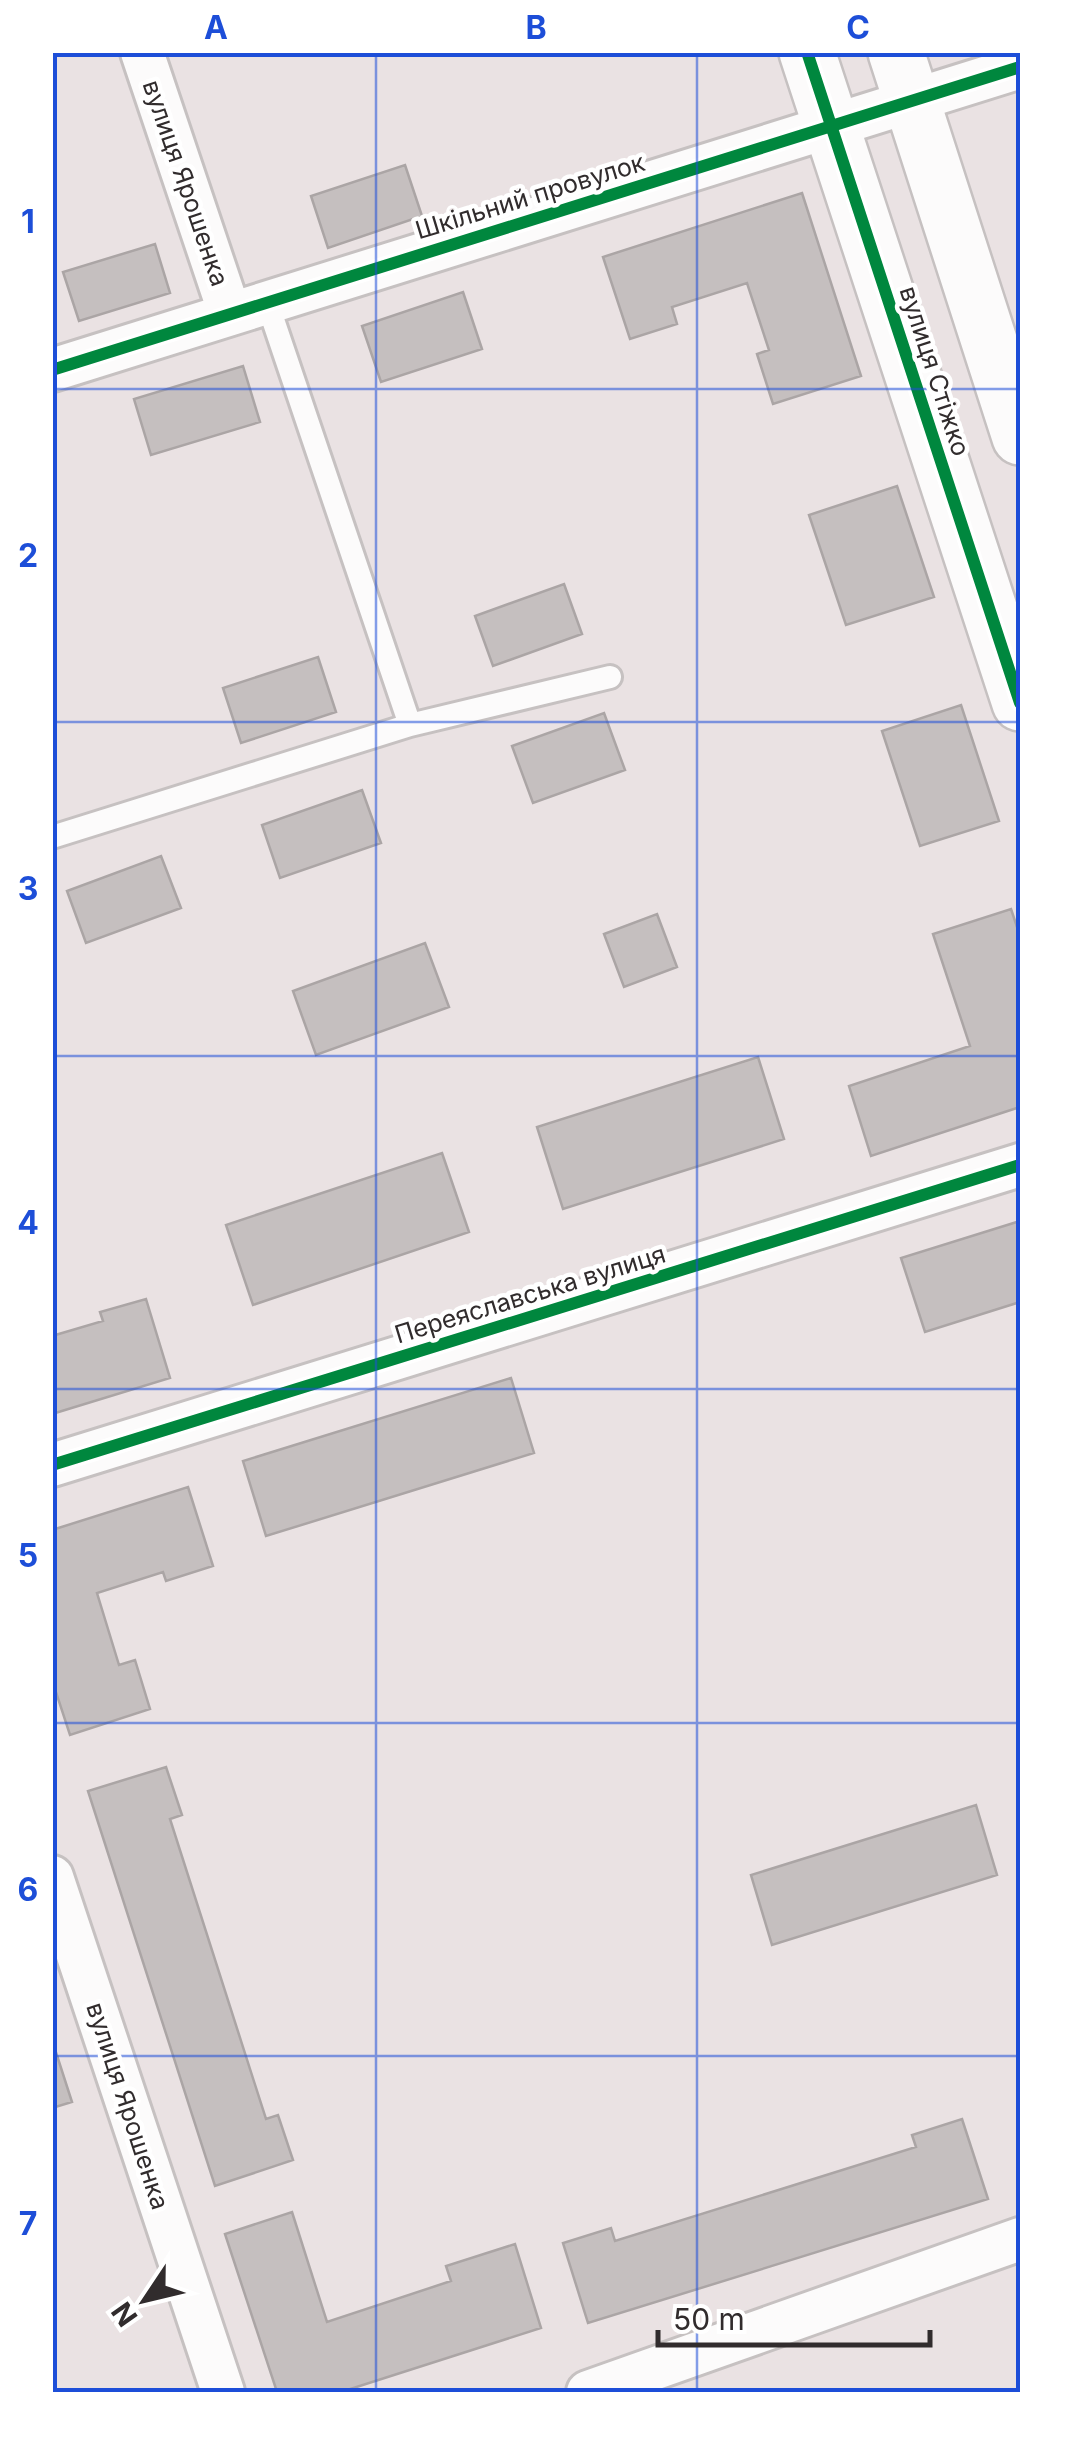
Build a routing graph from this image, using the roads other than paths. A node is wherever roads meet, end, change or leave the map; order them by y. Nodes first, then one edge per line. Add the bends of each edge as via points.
1 (142, 52) edge
2 (807, 52) edge
3 (1020, 67) edge
4 (904, 77) edge
5 (831, 126) junction
6 (249, 308) junction
7 (52, 370) edge
8 (1020, 437) edge
9 (610, 677) dead end
10 (1020, 704) edge
11 (410, 725) junction
12 (52, 838) edge
13 (1020, 1165) edge
14 (52, 1466) edge
15 (52, 1877) edge
16 (1020, 2240) edge
17 (222, 2392) edge
18 (588, 2392) edge

1 - 6 street, вулиця Ярошенка
2 - 5 street, вулиця Стіжко
3 - 4 street, Шкільний провулок
4 - 5 street, Шкільний провулок
4 - 8 street
5 - 6 street, Шкільний провулок
5 - 10 street, вулиця Стіжко
6 - 7 street, Шкільний провулок
6 - 11 lane
9 - 11 lane
11 - 12 lane
13 - 14 street, Переяславська вулиця
15 - 17 street, вулиця Ярошенка
16 - 18 street

